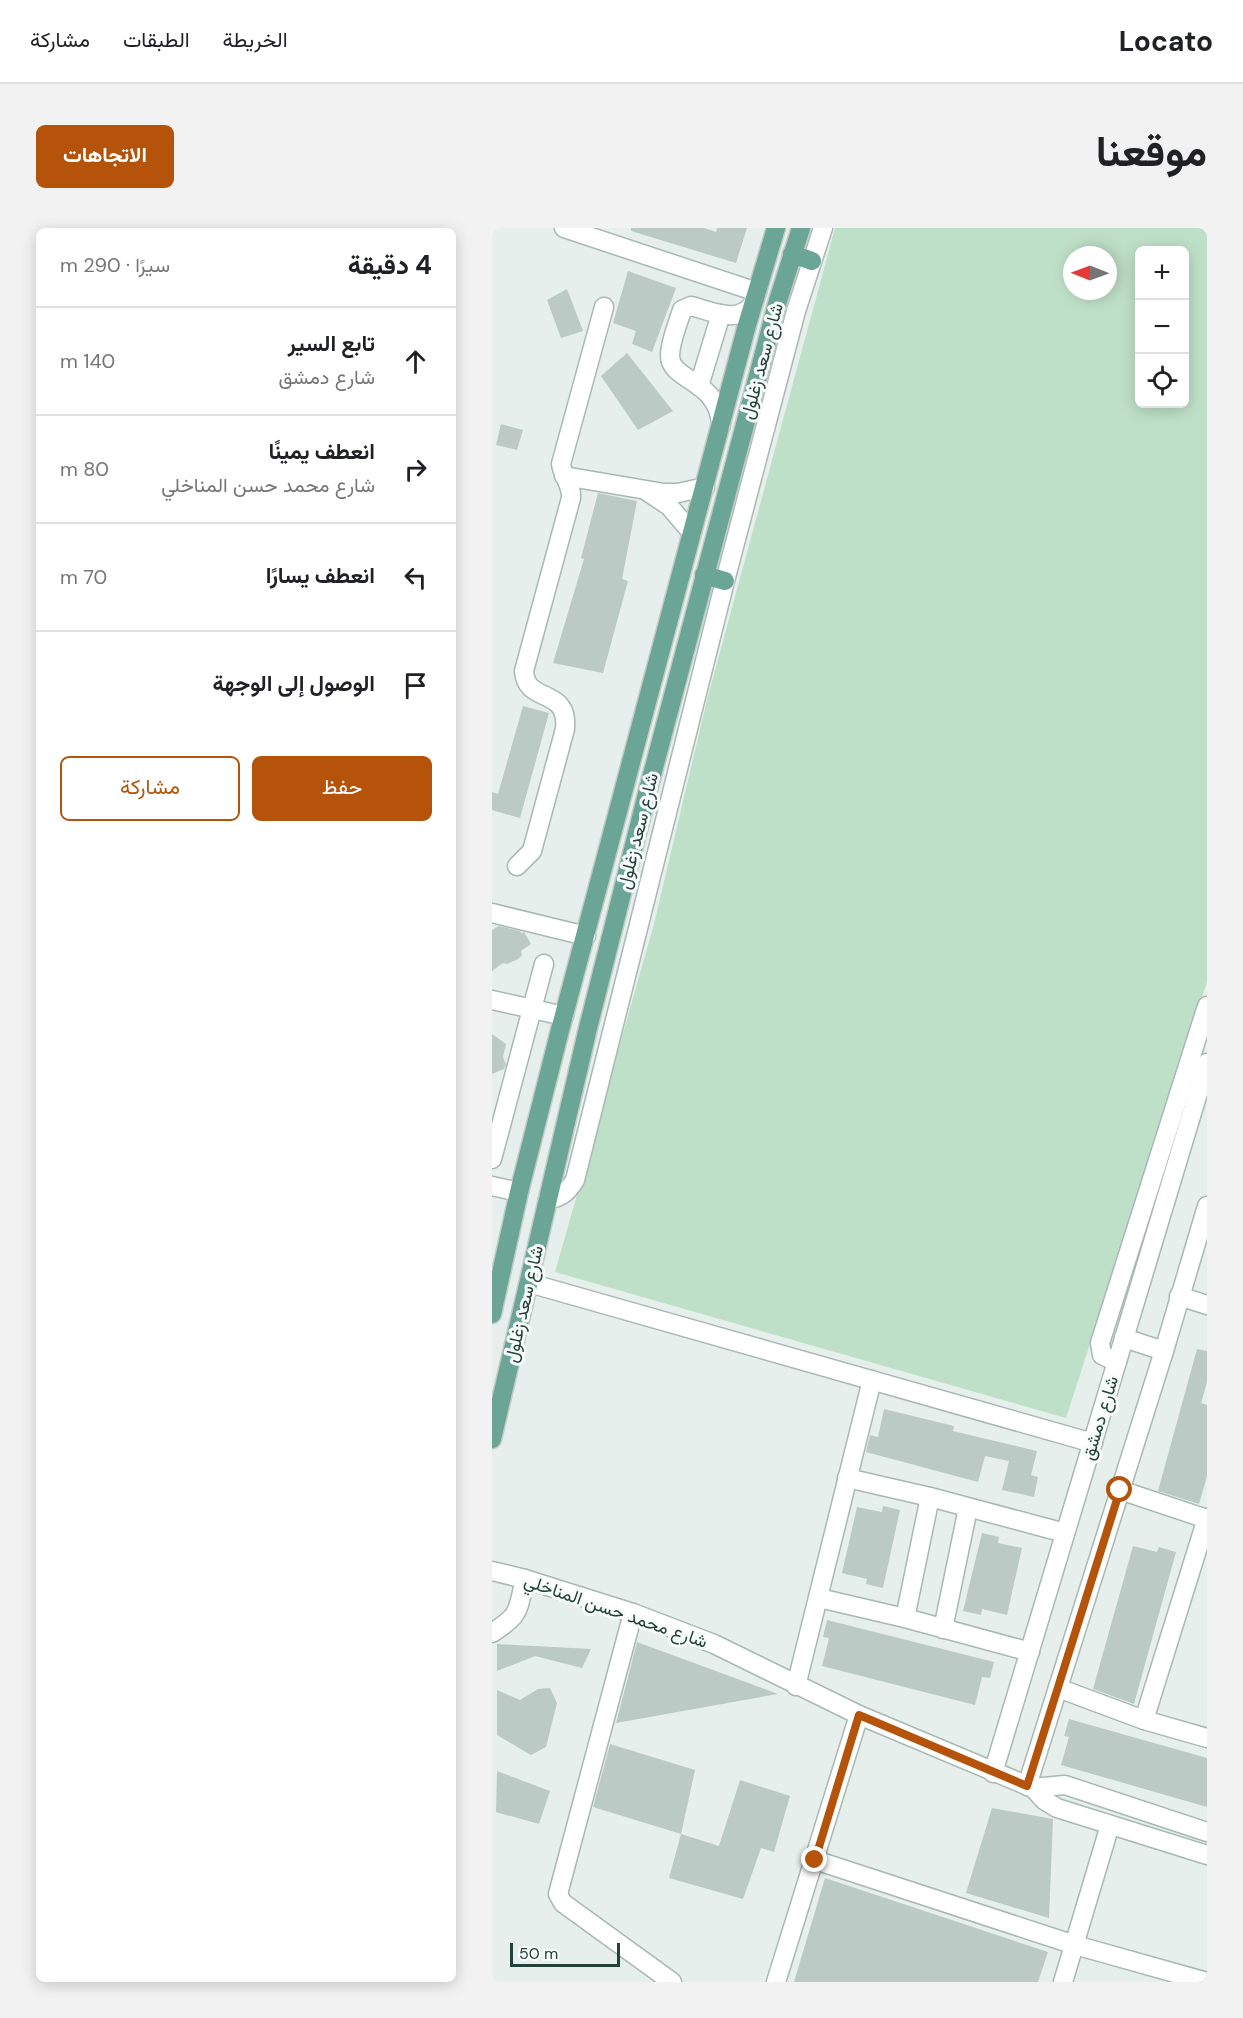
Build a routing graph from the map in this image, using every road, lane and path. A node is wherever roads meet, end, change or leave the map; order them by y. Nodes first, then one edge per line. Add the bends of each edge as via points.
1 (564, 228) edge
2 (776, 228) edge
3 (801, 228) edge
4 (823, 228) edge
5 (792, 255) junction
6 (812, 261) junction
7 (755, 298) junction
8 (604, 307) dead end
9 (721, 314) junction
10 (699, 386) junction
11 (721, 425) junction
12 (564, 476) junction
13 (705, 487) junction
14 (637, 489) junction
15 (692, 534) junction
16 (704, 575) junction
17 (725, 582) junction
18 (626, 784) junction
19 (648, 790) junction
20 (517, 866) dead end
21 (492, 913) edge
22 (586, 936) junction
23 (544, 964) dead end
24 (492, 1000) edge
25 (1207, 1006) edge
26 (531, 1008) junction
27 (564, 1016) junction
28 (1207, 1063) edge
29 (492, 1159) edge
30 (492, 1186) edge
31 (1149, 1188) junction
32 (519, 1192) junction
33 (1167, 1194) junction
34 (548, 1199) junction
35 (1207, 1206) edge
36 (1204, 1228) edge
37 (529, 1283) junction
38 (1179, 1296) junction
39 (1207, 1305) edge
40 (492, 1314) edge
41 (1124, 1338) junction
42 (1164, 1351) junction
43 (1117, 1362) junction
44 (872, 1380) junction
45 (492, 1439) edge
46 (1093, 1443) junction
47 (848, 1478) junction
48 (1120, 1490) junction
49 (930, 1497) junction
50 (968, 1508) junction
51 (1207, 1518) edge
52 (1065, 1533) junction
53 (492, 1572) edge
54 (525, 1579) junction
55 (819, 1598) junction
56 (633, 1613) junction
57 (905, 1618) junction
58 (943, 1629) junction
59 (492, 1633) edge
60 (1030, 1652) junction
61 (796, 1686) junction
62 (1058, 1688) junction
63 (859, 1715) junction
64 (1144, 1720) junction
65 (1207, 1738) edge
66 (1037, 1754) junction
67 (993, 1773) junction
68 (1065, 1785) junction
69 (1030, 1787) junction
70 (1172, 1820) junction
71 (1110, 1825) junction
72 (1207, 1832) edge
73 (1165, 1842) junction
74 (1207, 1855) edge
75 (815, 1860) junction
76 (1075, 1945) junction
77 (672, 1982) edge
78 (776, 1982) edge
79 (1063, 1982) edge
80 (1207, 1982) edge

1 - 7 street
2 - 7 main road, شارع سعد زغلول
3 - 5 main road, شارع سعد زغلول
4 - 6 street
5 - 6 main road
5 - 16 main road, شارع سعد زغلول
6 - 17 street
7 - 9 street via 741,315
7 - 11 main road, شارع سعد زغلول
8 - 12 street via 562,458
9 - 10 street
9 - 10 street via 691,306 682,310 671,360 675,369
10 - 11 street via 714,399
11 - 13 main road, شارع سعد زغلول
12 - 14 street
12 - 20 street via 572,498 524,671 530,688 556,700 565,714 566,729 532,851
13 - 14 street via 678,493
13 - 15 main road, شارع سعد زغلول
14 - 15 street via 669,506
15 - 18 main road, شارع سعد زغلول
16 - 17 main road
16 - 19 main road, شارع سعد زغلول
17 - 34 street via 575,1180 561,1196
18 - 19 main road
18 - 22 main road, شارع سعد زغلول
19 - 34 main road, شارع سعد زغلول
21 - 22 street
22 - 27 main road, شارع سعد زغلول
23 - 26 street
24 - 26 street
25 - 31 street
26 - 27 street
26 - 29 street
27 - 32 main road, شارع سعد زغلول
28 - 33 street, شارع دمشق
30 - 32 street
31 - 33 street
31 - 43 street via 1100,1343 1102,1355
32 - 40 main road, شارع سعد زغلول
33 - 41 street, شارع دمشق
34 - 37 main road, شارع سعد زغلول
35 - 36 street
36 - 38 street
37 - 44 street
37 - 45 main road, شارع سعد زغلول
38 - 39 street
38 - 42 street
41 - 42 street
41 - 43 street, شارع دمشق
42 - 48 street
43 - 46 street, شارع دمشق
44 - 46 street
44 - 47 street
46 - 52 street, شارع دمشق
47 - 49 street
47 - 55 street
48 - 51 street
48 - 62 street
49 - 50 street
49 - 57 street
50 - 52 street
50 - 58 street
51 - 64 street
52 - 60 street, شارع دمشق
53 - 54 street, شارع محمد حسن المناخلي
54 - 56 street, شارع محمد حسن المناخلي
54 - 59 street via 517,1614
55 - 57 street
55 - 61 street
56 - 61 street, شارع محمد حسن المناخلي via 714,1644
56 - 77 street via 558,1894 562,1903
57 - 58 street
58 - 60 street
60 - 67 street, شارع دمشق
61 - 63 street, شارع محمد حسن المناخلي
62 - 64 street
62 - 66 street
63 - 67 street, شارع محمد حسن المناخلي
63 - 75 street
64 - 65 street
66 - 68 street via 1049,1772
66 - 69 street
67 - 69 street, شارع محمد حسن المناخلي
68 - 69 street, شارع محمد حسن المناخلي
68 - 70 street, شارع محمد حسن المناخلي
69 - 71 street, شارع محمد حسن المناخلي via 1050,1804
70 - 72 street, شارع محمد حسن المناخلي
70 - 73 street
71 - 73 street, شارع محمد حسن المناخلي
71 - 76 street
73 - 74 street, شارع محمد حسن المناخلي
75 - 76 street
75 - 78 street
76 - 79 street
76 - 80 street

